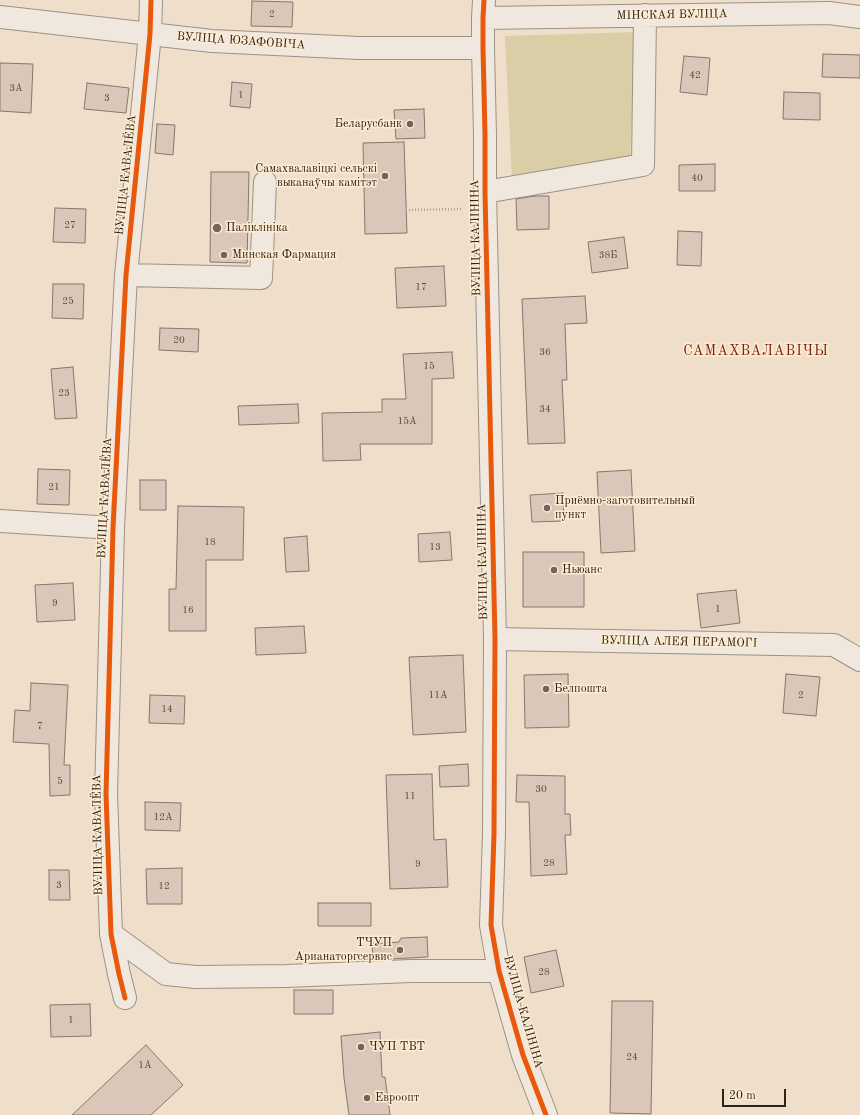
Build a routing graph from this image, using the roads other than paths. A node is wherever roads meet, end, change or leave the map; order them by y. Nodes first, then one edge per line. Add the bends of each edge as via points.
1 (151, 0) edge
2 (484, 9) edge
3 (645, 15) junction
4 (0, 17) edge
5 (860, 17) edge
6 (150, 34) junction
7 (483, 48) junction
8 (265, 182) dead end
9 (485, 192) junction
10 (126, 275) junction
11 (0, 521) edge
12 (113, 528) junction
13 (495, 639) junction
14 (860, 660) edge
15 (112, 934) junction
16 (499, 971) junction
17 (125, 998) dead end
18 (546, 1115) edge

1 - 6 street, ВУЛІЦА КАВАЛЁВА
2 - 3 street, МІНСКАЯ ВУЛІЦА
2 - 7 street, ВУЛІЦА КАЛІНІНА
3 - 5 street, МІНСКАЯ ВУЛІЦА via 829,13
3 - 9 street via 643,165
4 - 6 street, ВУЛІЦА ЮЗАФОВІЧА
6 - 7 street, ВУЛІЦА ЮЗАФОВІЧА via 212,41 359,48
6 - 10 street, ВУЛІЦА КАВАЛЁВА
7 - 9 street, ВУЛІЦА КАЛІНІНА
8 - 10 street via 261,278
9 - 13 street, ВУЛІЦА КАЛІНІНА
10 - 12 street, ВУЛІЦА КАВАЛЁВА
11 - 12 street
12 - 15 street, ВУЛІЦА КАВАЛЁВА via 106,794
13 - 14 street, ВУЛІЦА АЛЕЯ ПЕРАМОГІ via 834,645
13 - 16 street, ВУЛІЦА КАЛІНІНА via 491,925
15 - 16 street via 166,974 196,977
15 - 17 street, ВУЛІЦА КАВАЛЁВА
16 - 18 street, ВУЛІЦА КАЛІНІНА via 523,1055

